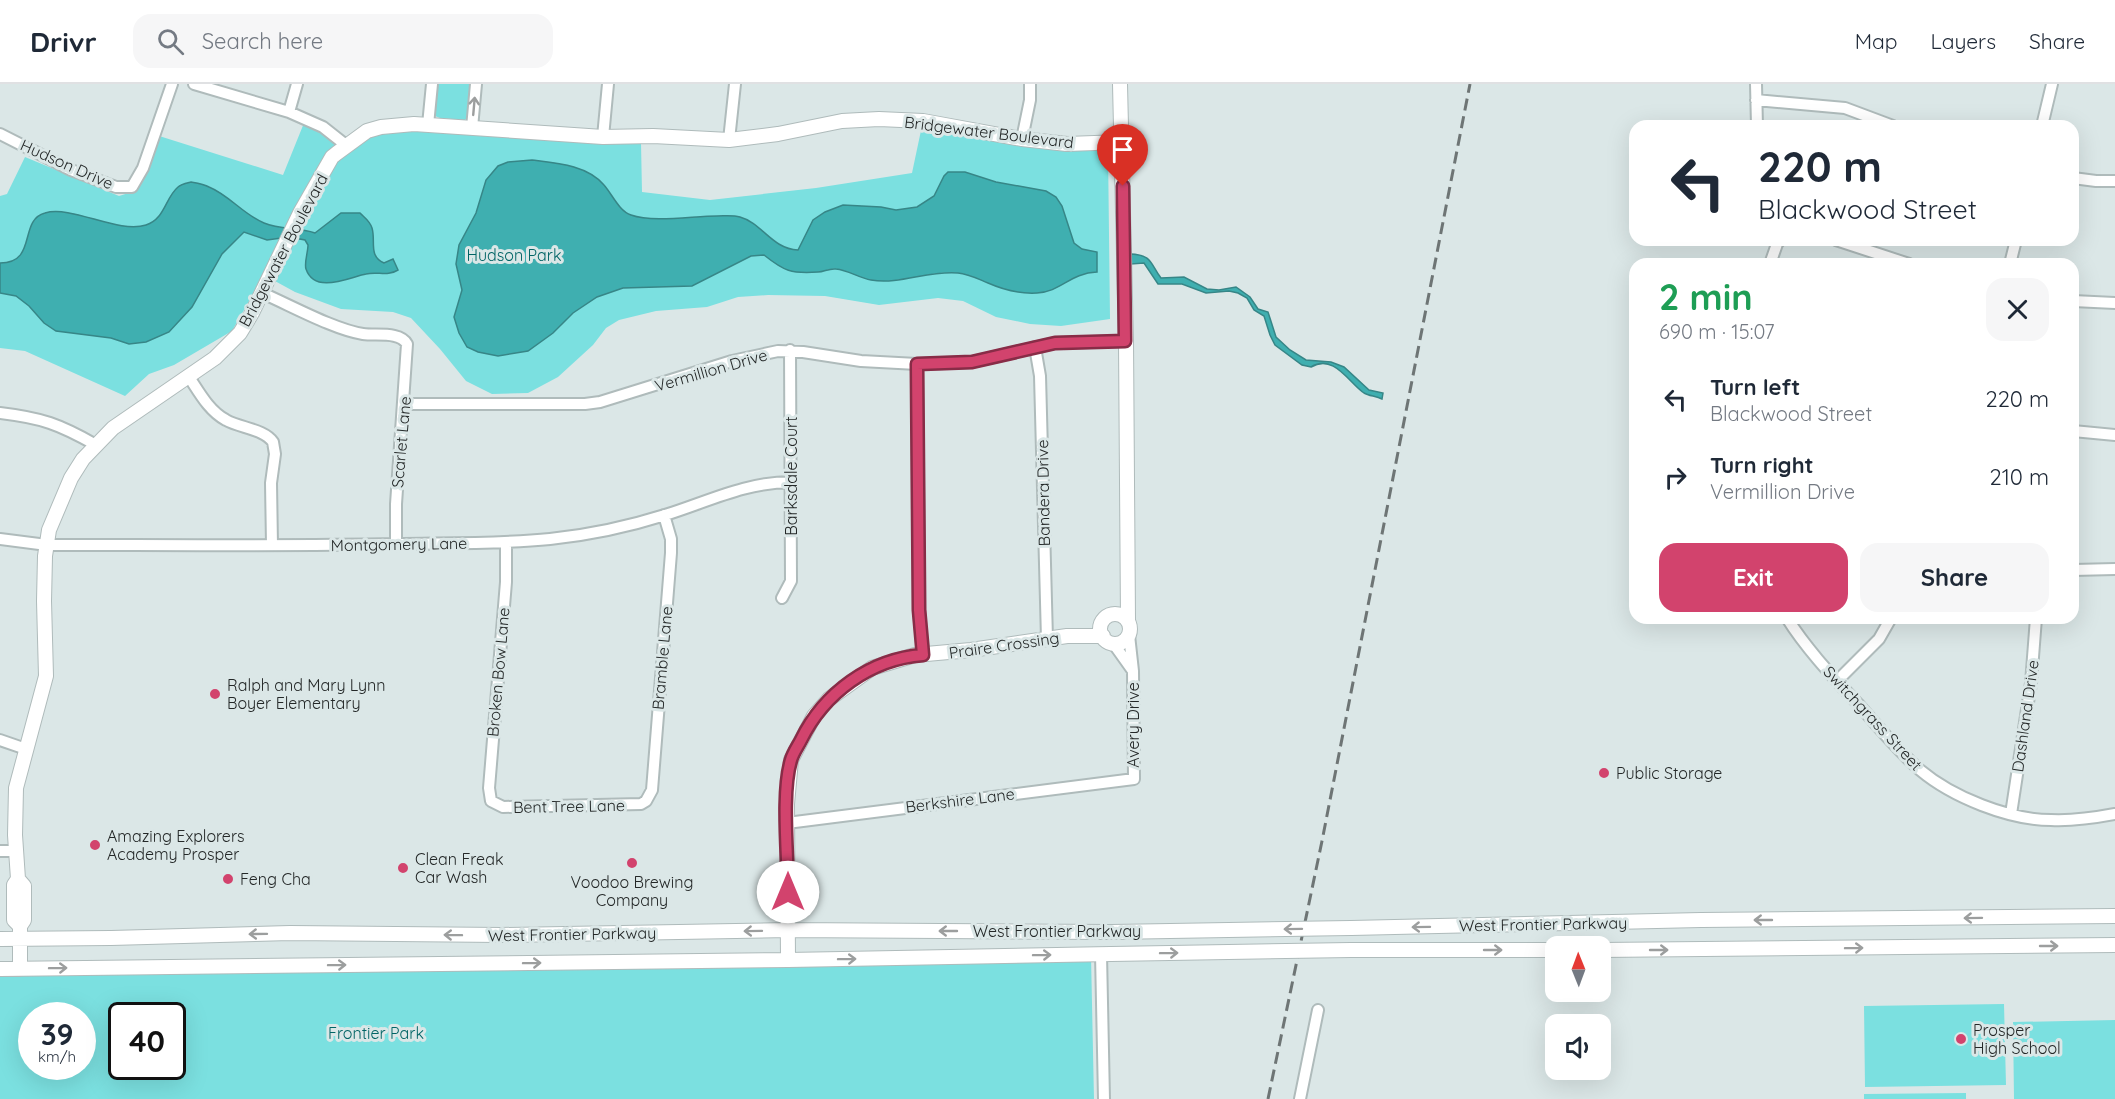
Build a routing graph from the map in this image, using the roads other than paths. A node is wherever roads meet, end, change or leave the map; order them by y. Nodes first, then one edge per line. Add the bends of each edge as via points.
1 (172, 84) edge
2 (194, 84) edge
3 (297, 84) edge
4 (432, 84) edge
5 (476, 84) edge
6 (608, 84) edge
7 (735, 84) edge
8 (1030, 84) edge
9 (1120, 84) edge
10 (1756, 84) edge
11 (2052, 84) edge
12 (1756, 100) junction
13 (289, 112) junction
14 (1757, 120) edge
15 (1877, 120) edge
16 (2043, 120) edge
17 (428, 125) junction
18 (472, 128) junction
19 (0, 134) edge
20 (603, 137) junction
21 (1022, 139) junction
22 (729, 140) junction
23 (1122, 142) junction
24 (347, 146) junction
25 (2079, 179) edge
26 (2115, 181) edge
27 (1854, 246) edge
28 (1890, 258) edge
29 (262, 293) junction
30 (2079, 301) edge
31 (2115, 303) edge
32 (1125, 341) junction
33 (1035, 347) junction
34 (790, 351) junction
35 (917, 364) junction
36 (189, 377) junction
37 (404, 404) junction
38 (0, 413) edge
39 (2079, 432) edge
40 (2115, 435) edge
41 (96, 445) junction
42 (791, 482) junction
43 (664, 515) junction
44 (0, 539) edge
45 (506, 542) junction
46 (396, 544) junction
47 (47, 545) junction
48 (272, 545) junction
49 (2079, 570) edge
50 (2115, 570) edge
51 (782, 598) dead end
52 (1121, 617) junction
53 (1102, 621) junction
54 (1792, 624) edge
55 (1888, 624) edge
56 (2036, 624) edge
57 (1129, 635) junction
58 (1067, 636) junction
59 (1047, 639) junction
60 (1108, 640) junction
61 (923, 655) junction
62 (1133, 671) junction
63 (1837, 681) junction
64 (0, 740) edge
65 (26, 749) junction
66 (1134, 779) joint
67 (492, 801) joint
68 (646, 801) joint
69 (2011, 814) junction
70 (2115, 814) edge
71 (787, 823) junction
72 (16, 851) junction
73 (0, 852) edge
74 (2115, 916) edge
75 (788, 930) junction
76 (20, 932) junction
77 (0, 939) edge
78 (2115, 945) edge
79 (1545, 950) edge
80 (1611, 950) edge
81 (1106, 954) junction
82 (788, 960) junction
83 (0, 969) edge
84 (20, 969) junction
85 (1318, 1010) dead end
86 (1104, 1099) edge
87 (1300, 1099) edge

1 - 19 street, Hudson Drive via 143,168 132,187 116,187
2 - 13 street
3 - 13 street
4 - 17 street
18 -> 5 street
6 - 20 street
7 - 22 street
8 - 21 street
9 - 23 street
10 - 12 street
11 - 16 street
12 - 14 street
12 - 15 street via 1845,108
13 - 24 street via 323,126
17 - 18 street, Bridgewater Boulevard
17 - 24 street, Bridgewater Boulevard via 381,127 367,131
18 - 20 street, Bridgewater Boulevard
20 - 22 street, Bridgewater Boulevard
21 - 22 street, Bridgewater Boulevard via 923,121 879,119 842,121
21 - 23 street, Bridgewater Boulevard via 1067,144
23 - 32 street
24 - 29 street, Bridgewater Boulevard via 333,157 300,213
25 - 26 street
27 - 28 street
29 - 36 street, Bridgewater Boulevard via 240,333
29 - 37 street, Scarlet Lane via 345,329 405,340 408,351
30 - 31 street
32 - 33 street, Vermillion Drive
32 - 52 street via 1127,583
33 - 35 street, Vermillion Drive via 972,362
33 - 59 street, Bandera Drive via 1040,376
34 - 35 street, Vermillion Drive
34 - 37 street, Vermillion Drive via 732,361 600,402
34 - 42 street, Barksdale Court
35 - 61 street via 919,610
36 - 41 street, Bridgewater Boulevard via 113,428
36 - 48 street via 207,404 221,416 273,442
37 - 46 street, Scarlet Lane
38 - 41 street via 36,417 65,427
39 - 40 street
41 - 47 street, Bridgewater Boulevard via 71,478 49,530
42 - 43 street, Montgomery Lane via 752,485
42 - 51 street, Barksdale Court via 791,581
43 - 45 street, Montgomery Lane via 602,531
43 - 68 street, Bramble Lane via 671,553 652,790
44 - 47 street, Montgomery Lane
45 - 46 street, Montgomery Lane
45 - 67 street, Broken Bow Lane via 489,788
46 - 48 street, Montgomery Lane
47 - 48 street, Montgomery Lane
47 - 65 street, Bridgewater Boulevard via 46,676
49 - 50 street
52 - 53 street via 1108,616
52 - 57 street via 1130,625
53 - 58 street, Praire Crossing
53 - 60 street via 1101,631
54 - 63 street, Switchgrass Street
55 - 63 street via 1879,639
56 - 69 street, Dashland Drive via 2031,683
57 - 60 street via 1122,642
57 - 62 street, Avery Drive
58 - 59 street, Praire Crossing
58 - 60 street, Praire Crossing
59 - 61 street, Praire Crossing
60 - 62 street, Avery Drive
61 - 71 street, Praire Crossing via 872,668 840,690 814,717 791,760
62 - 66 street, Avery Drive
63 - 69 street, Switchgrass Street via 1921,771 1966,799
64 - 65 street
65 - 72 street, Bridgewater Boulevard via 16,788
66 - 71 street, Berkshire Lane
67 - 68 street, Bent Tree Lane via 503,807 634,805
69 - 70 street, Switchgrass Street via 2049,820
71 - 75 street, Praire Crossing
72 - 73 street
72 - 76 street, Bridgewater Boulevard via 14,920
74 -> 75 street, West Frontier Parkway, bridge via 1112,932
75 -> 76 street, West Frontier Parkway via 111,938
75 - 82 street, Praire Crossing
76 - 77 street, West Frontier Parkway
76 - 84 street, Bridgewater Boulevard
80 -> 78 street, West Frontier Parkway
81 -> 79 street, West Frontier Parkway, bridge
82 -> 81 street, West Frontier Parkway
81 - 86 street
84 -> 82 street, West Frontier Parkway
83 - 84 street, West Frontier Parkway
85 - 87 street

